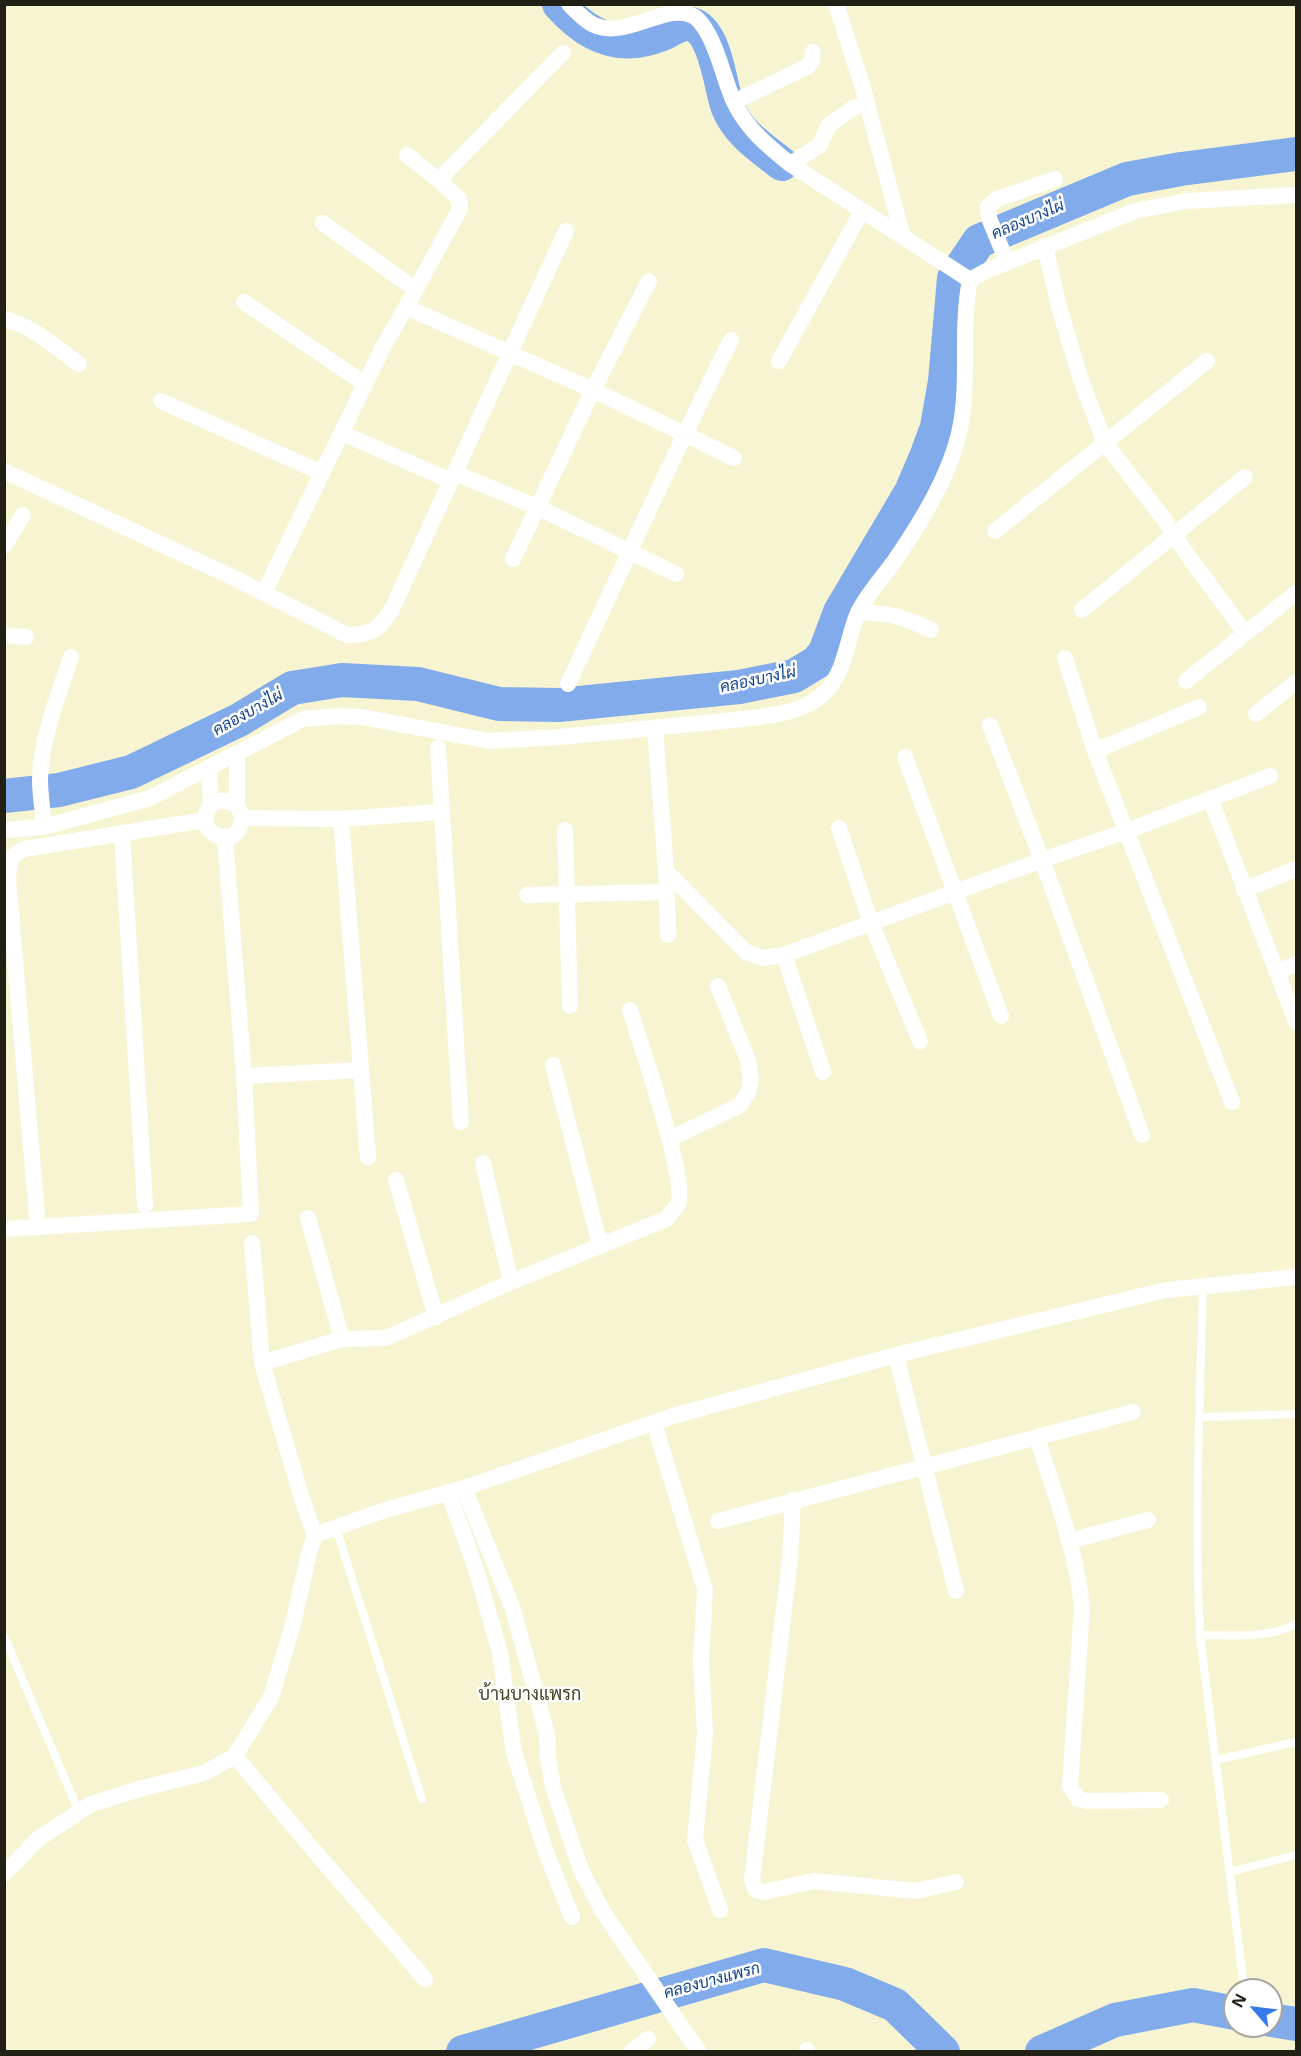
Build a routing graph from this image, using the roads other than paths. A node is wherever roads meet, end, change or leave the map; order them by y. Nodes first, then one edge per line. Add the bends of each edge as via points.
1 (569, 4) edge
2 (836, 4) edge
3 (813, 52) dead end
4 (563, 53) dead end
5 (734, 102) junction
6 (855, 107) dead end
7 (407, 155) dead end
8 (790, 164) junction
9 (1055, 179) dead end
10 (441, 182) junction
11 (1296, 195) edge
12 (862, 211) junction
13 (323, 223) dead end
14 (566, 231) dead end
15 (903, 237) junction
16 (1045, 246) junction
17 (1007, 262) junction
18 (965, 277) junction
19 (649, 281) dead end
20 (416, 290) junction
21 (244, 302) dead end
22 (406, 307) junction
23 (4, 319) edge
24 (731, 340) dead end
25 (510, 352) junction
26 (1207, 360) dead end
27 (779, 361) dead end
28 (80, 364) dead end
29 (365, 384) junction
30 (593, 390) junction
31 (161, 401) dead end
32 (342, 433) junction
33 (684, 434) junction
34 (1105, 443) junction
35 (734, 458) dead end
36 (4, 471) edge
37 (322, 473) junction
38 (453, 477) junction
39 (1245, 477) dead end
40 (537, 507) junction
41 (23, 515) dead end
42 (995, 531) dead end
43 (1173, 534) junction
44 (4, 546) edge
45 (630, 553) junction
46 (513, 559) dead end
47 (676, 574) dead end
48 (264, 593) junction
49 (1296, 593) edge
50 (1082, 610) dead end
51 (858, 612) junction
52 (931, 630) dead end
53 (1245, 633) junction
54 (4, 635) edge
55 (26, 637) dead end
56 (71, 657) dead end
57 (1065, 658) dead end
58 (1186, 681) dead end
59 (1296, 681) edge
60 (568, 684) dead end
61 (1199, 706) dead end
62 (1256, 714) dead end
63 (990, 725) dead end
64 (656, 728) junction
65 (438, 748) dead end
66 (1095, 751) junction
67 (237, 754) junction
68 (905, 757) dead end
69 (209, 769) junction
70 (1270, 776) dead end
71 (1210, 798) junction
72 (240, 811) junction
73 (441, 812) junction
74 (208, 813) junction
75 (341, 819) junction
76 (45, 827) junction
77 (840, 828) dead end
78 (4, 830) edge
79 (565, 830) dead end
80 (1128, 831) junction
81 (122, 833) junction
82 (225, 837) junction
83 (1042, 860) junction
84 (1296, 869) edge
85 (666, 872) junction
86 (1244, 890) junction
87 (666, 892) junction
88 (955, 892) junction
89 (567, 894) junction
90 (526, 895) dead end
91 (871, 923) junction
92 (668, 935) dead end
93 (784, 955) junction
94 (1296, 964) edge
95 (1277, 972) junction
96 (718, 986) dead end
97 (570, 1006) dead end
98 (630, 1010) dead end
99 (1001, 1016) dead end
100 (1296, 1022) edge
101 (920, 1041) dead end
102 (553, 1065) dead end
103 (361, 1070) junction
104 (823, 1072) dead end
105 (244, 1076) junction
106 (1232, 1102) dead end
107 (461, 1122) dead end
108 (1142, 1136) dead end
109 (670, 1139) junction
110 (368, 1157) dead end
111 (483, 1163) dead end
112 (396, 1180) dead end
113 (145, 1205) dead end
114 (37, 1215) dead end
115 (309, 1218) dead end
116 (4, 1229) edge
117 (252, 1243) dead end
118 (600, 1245) junction
119 (1296, 1277) edge
120 (511, 1282) junction
121 (1203, 1286) junction
122 (436, 1317) junction
123 (342, 1339) junction
124 (896, 1355) junction
125 (261, 1363) junction
126 (1133, 1412) dead end
127 (1296, 1414) edge
128 (1200, 1417) junction
129 (654, 1423) junction
130 (1037, 1437) junction
131 (925, 1468) junction
132 (456, 1490) junction
133 (793, 1500) junction
134 (1148, 1520) dead end
135 (718, 1521) dead end
136 (336, 1528) junction
137 (315, 1535) junction
138 (1069, 1542) junction
139 (956, 1592) dead end
140 (1296, 1624) edge
141 (1200, 1635) junction
142 (4, 1636) edge
143 (1296, 1742) edge
144 (235, 1756) junction
145 (1216, 1760) junction
146 (422, 1799) dead end
147 (1161, 1800) dead end
148 (79, 1812) junction
149 (1296, 1855) edge
150 (1230, 1872) junction
151 (4, 1874) edge
152 (956, 1882) dead end
153 (720, 1910) dead end
154 (572, 1917) dead end
155 (1244, 1978) edge
156 (425, 1979) dead end
157 (648, 2040) dead end
158 (631, 2052) edge
159 (699, 2052) edge

1 - 5 street via 594,25 618,28 666,11 695,17 709,36
2 - 15 street
3 - 5 street via 808,66
4 - 10 street via 457,160
5 - 8 street via 748,126
6 - 8 street via 829,125 819,146
7 - 10 street
8 - 12 street
9 - 17 street via 997,199 988,207 988,218
10 - 20 street via 459,199 460,209
11 - 16 street via 1186,201 1135,211
12 - 15 street
12 - 27 street
13 - 20 street
14 - 25 street
15 - 18 street
16 - 17 street
16 - 34 street via 1080,381
17 - 18 street
18 - 51 street via 965,379 959,430 940,483 924,513
19 - 30 street
20 - 22 street
21 - 29 street
22 - 25 street
22 - 29 street
23 - 28 street via 35,331
24 - 33 street
25 - 30 street
25 - 38 street
26 - 34 street
29 - 32 street
30 - 33 street
30 - 40 street
31 - 37 street
32 - 37 street
32 - 38 street
33 - 35 street
33 - 45 street
34 - 42 street
34 - 43 street
36 - 48 street
37 - 48 street
38 - 40 street
38 - 48 street via 382,626 365,635 347,635
39 - 43 street
40 - 45 street
40 - 46 street
41 - 44 street
43 - 50 street
43 - 53 street
45 - 47 street
45 - 60 street
49 - 53 street
51 - 52 street via 891,614
51 - 64 street via 834,680 821,696 805,706 768,716
53 - 58 street
54 - 55 street
56 - 76 street via 49,727 40,780
57 - 66 street
59 - 62 street
61 - 66 street
63 - 83 street
64 - 67 street via 489,741 338,716 303,719
64 - 85 street
65 - 73 street
66 - 80 street
67 - 69 street
67 - 72 street
68 - 88 street
69 - 74 street
69 - 76 street via 150,798
70 - 71 street
71 - 80 street
71 - 86 street
72 - 74 street via 224,800 216,801
72 - 75 street
72 - 82 street via 238,831
73 - 75 street
73 - 107 street
74 - 81 street
74 - 82 street via 207,827
75 - 103 street
76 - 78 street
77 - 91 street
79 - 89 street
80 - 83 street
80 - 106 street
81 - 113 street
81 - 114 street via 24,849 14,853 10,861 8,879
82 - 105 street
83 - 88 street
83 - 108 street
84 - 86 street
85 - 87 street
85 - 93 street via 746,952 763,958
86 - 95 street
87 - 89 street
87 - 92 street
88 - 91 street
88 - 99 street
89 - 90 street
89 - 97 street
91 - 93 street
91 - 101 street
93 - 104 street
94 - 95 street
95 - 100 street
96 - 109 street via 748,1060 749,1091 740,1105
98 - 109 street
102 - 118 street
103 - 105 street
103 - 110 street
105 - 116 street via 251,1214
109 - 118 street via 680,1185 678,1204 666,1219
111 - 120 street
112 - 122 street
115 - 123 street
117 - 125 street
118 - 120 street
119 - 121 street
120 - 122 street
121 - 124 street via 1166,1290
121 - 128 lane
122 - 123 street via 386,1338
123 - 125 street
124 - 129 street
124 - 131 street
125 - 137 street
126 - 130 street
127 - 128 lane
128 - 141 lane
129 - 132 street
129 - 153 street via 705,1589 700,1661 705,1734 695,1840
130 - 131 street
130 - 138 street
131 - 133 street
131 - 139 street
132 - 136 street
132 - 154 street via 500,1653 514,1753
132 - 159 street via 513,1610 547,1734 553,1787 581,1870 603,1912
133 - 135 street
133 - 152 street via 790,1558 752,1880 756,1890 764,1892 823,1881 916,1891
134 - 138 street
136 - 137 street
136 - 146 lane
137 - 144 street via 271,1697
138 - 147 street via 1082,1609 1070,1786 1078,1798 1087,1801
140 - 141 lane via 1259,1635
141 - 145 lane
142 - 148 lane
143 - 145 lane
144 - 148 street via 204,1773 143,1788
144 - 156 street
145 - 150 lane
148 - 151 street via 38,1839
149 - 150 lane
150 - 155 lane
157 - 158 street

